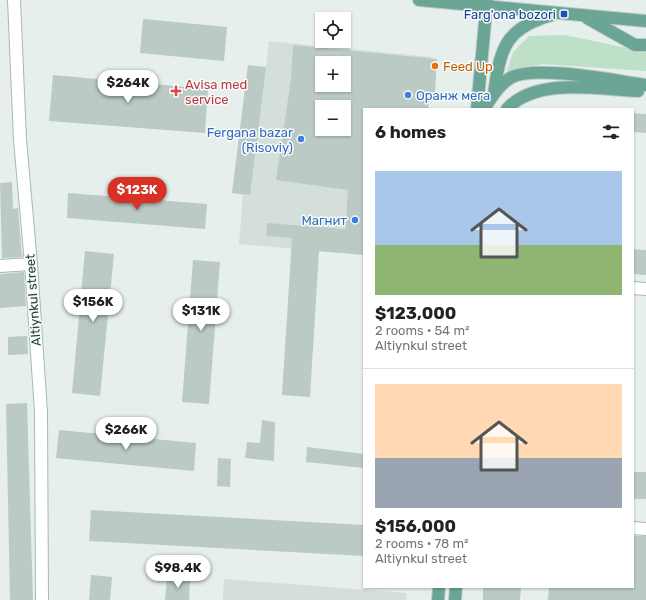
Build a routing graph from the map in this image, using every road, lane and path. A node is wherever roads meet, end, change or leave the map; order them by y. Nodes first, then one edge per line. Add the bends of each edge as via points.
1 (14, 0) edge
2 (419, 0) edge
3 (486, 3) edge
4 (564, 14) junction
5 (583, 15) junction
6 (646, 21) edge
7 (646, 45) edge
8 (646, 85) edge
9 (646, 91) edge
10 (494, 94) junction
11 (477, 108) edge
12 (485, 108) edge
13 (493, 108) edge
14 (508, 108) edge
15 (31, 264) junction
16 (0, 266) edge
17 (634, 288) edge
18 (646, 289) edge
19 (634, 528) edge
20 (646, 529) edge
21 (439, 588) edge
22 (456, 588) edge
23 (42, 600) edge
24 (438, 600) edge
25 (455, 600) edge

1 - 15 street, Altiynkul street via 19,132
2 - 3 main road
3 - 4 main road
3 - 11 main road
4 - 5 main road
4 - 10 main road via 532,22 506,43 500,57
5 - 6 main road
5 - 7 main road via 634,45
8 - 10 main road via 563,74 528,73 510,78
9 - 14 main road via 582,88 542,90 524,95
10 - 12 main road
10 - 13 main road
15 - 16 street
15 - 23 street, Altiynkul street via 41,412
17 - 18 street
19 - 20 street
21 - 24 main road
22 - 25 main road

